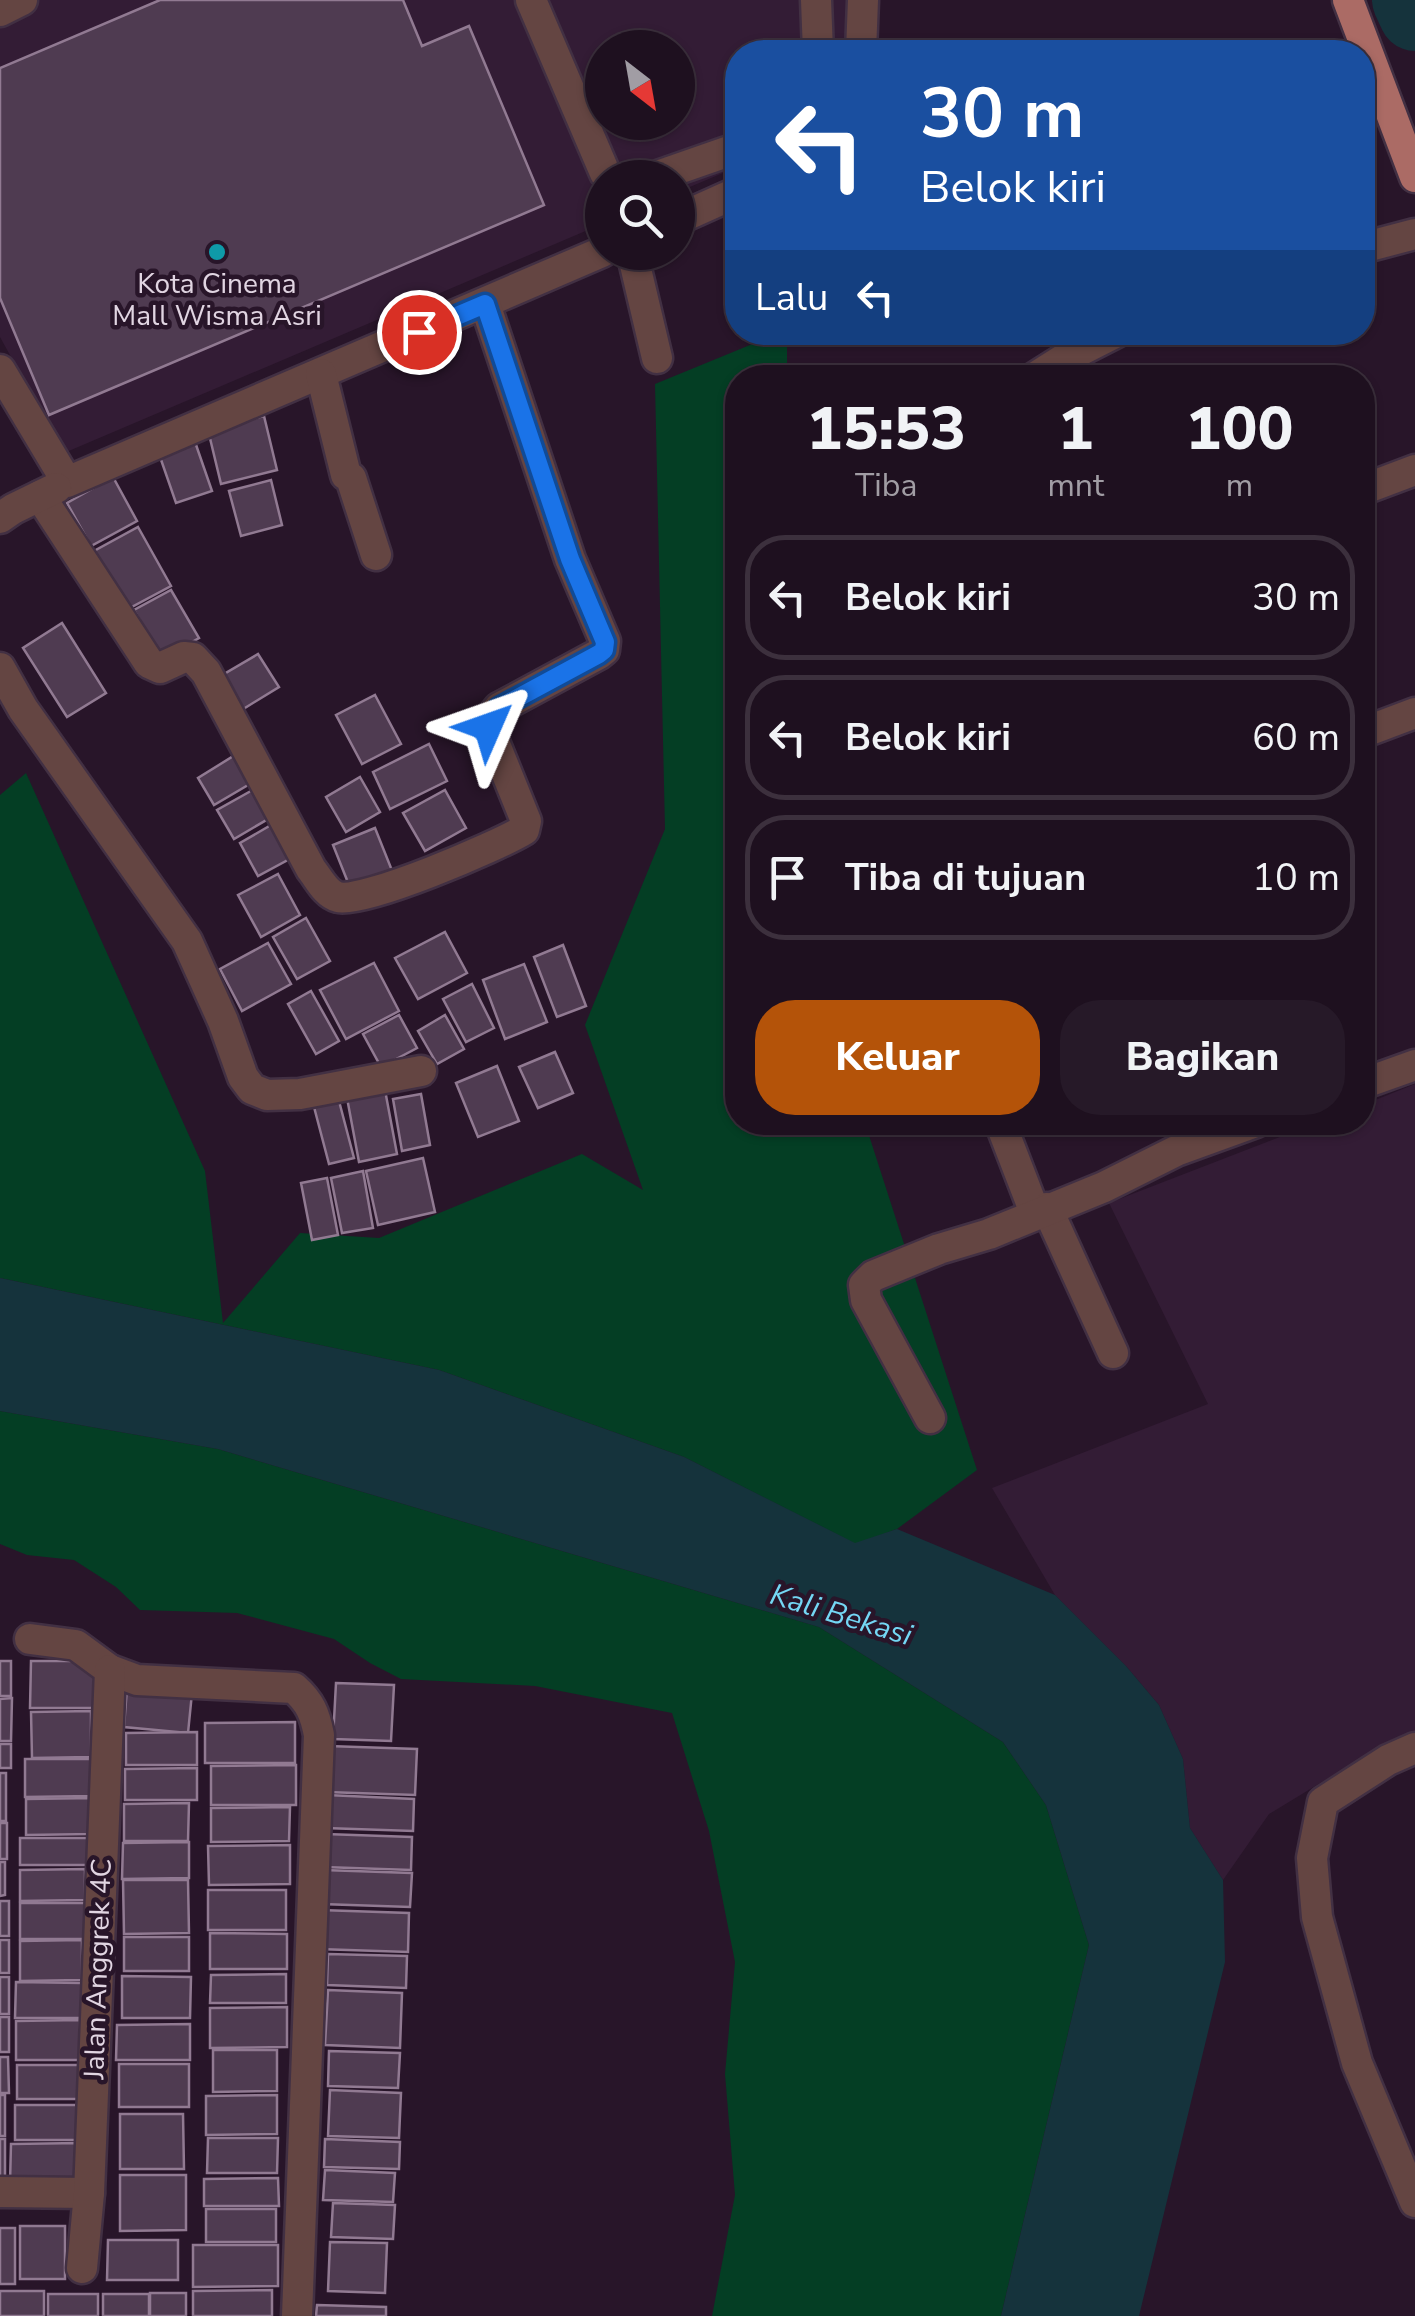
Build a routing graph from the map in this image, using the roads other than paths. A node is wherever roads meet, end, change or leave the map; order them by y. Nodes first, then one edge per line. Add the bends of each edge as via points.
1 (22, 0) edge
2 (531, 0) edge
3 (816, 0) edge
4 (863, 0) edge
5 (1348, 0) edge
6 (0, 11) edge
7 (818, 40) edge
8 (861, 40) edge
9 (1363, 40) edge
10 (1375, 71) edge
11 (725, 153) edge
12 (599, 160) edge
13 (695, 163) edge
14 (1415, 177) edge
15 (725, 198) edge
16 (695, 211) edge
17 (1415, 234) edge
18 (1375, 245) edge
19 (585, 260) edge
20 (636, 270) edge
21 (485, 304) junction
22 (1091, 345) edge
23 (657, 358) dead end
24 (1055, 365) edge
25 (0, 370) edge
26 (321, 374) junction
27 (1415, 470) edge
28 (1375, 485) edge
29 (54, 489) junction
30 (0, 518) edge
31 (376, 555) dead end
32 (0, 668) edge
33 (1415, 713) edge
34 (1375, 728) edge
35 (1415, 1065) edge
36 (421, 1071) dead end
37 (1375, 1079) edge
38 (1006, 1135) edge
39 (1221, 1135) edge
40 (1041, 1210) junction
41 (1113, 1352) dead end
42 (930, 1418) dead end
43 (30, 1638) dead end
44 (110, 1670) junction
45 (1415, 1748) edge
46 (0, 2192) edge
47 (90, 2193) junction
48 (1415, 2202) edge
49 (82, 2268) dead end
50 (296, 2316) edge

1 - 6 street
2 - 12 street
3 - 7 street
4 - 8 street
5 - 9 main road
10 - 14 main road
11 - 13 street
15 - 16 street
17 - 18 street
19 - 21 street
20 - 23 street
21 - 26 street
21 - 29 street via 570,559 605,642 599,654 494,713 488,727 526,826 451,863 360,896 330,894 206,672 193,658 160,668 149,662
22 - 24 street
25 - 29 street
26 - 29 street
26 - 31 street via 346,475
27 - 28 street
29 - 30 street
32 - 36 street via 63,768 188,940 252,1089 300,1094
33 - 34 street
35 - 37 street
38 - 40 street
39 - 40 street
40 - 41 street
40 - 42 street via 864,1285
43 - 44 street via 76,1645
44 - 47 street, Jalan Anggrek 4C
44 - 50 street via 137,1680 294,1688 315,1714
45 - 48 street via 1323,1802 1312,1858 1317,1917 1357,2063
46 - 47 street
47 - 49 street, Jalan Anggrek 4C

